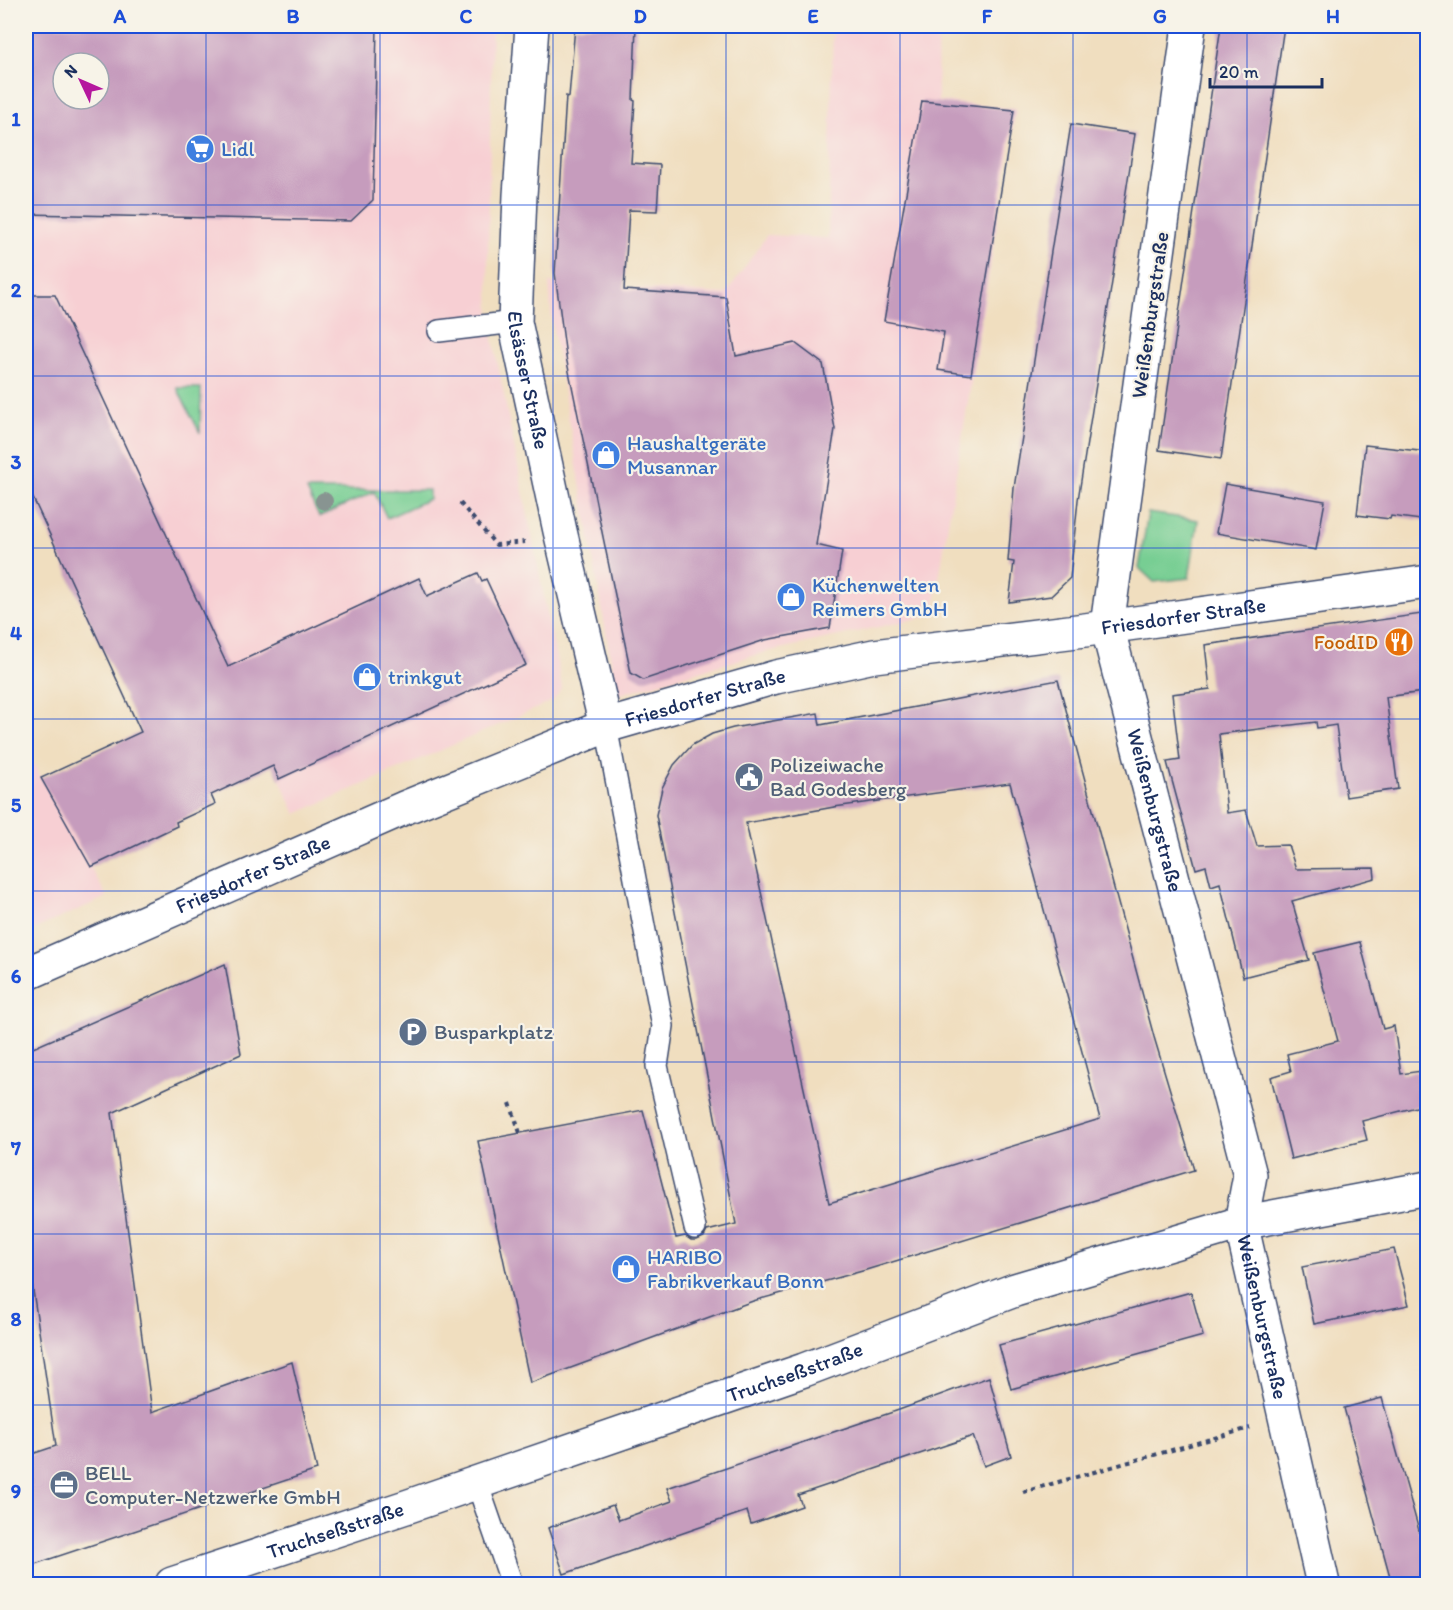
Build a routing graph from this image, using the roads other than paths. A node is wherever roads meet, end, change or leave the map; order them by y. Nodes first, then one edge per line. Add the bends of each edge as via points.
1 (532, 26) edge
2 (1189, 26) edge
3 (515, 322) junction
4 (439, 331) dead end
5 (1428, 582) edge
6 (1107, 626) junction
7 (606, 726) junction
8 (26, 974) edge
9 (1428, 1188) edge
10 (1241, 1223) junction
11 (695, 1228) dead end
12 (477, 1482) junction
13 (172, 1584) edge
14 (512, 1584) edge
15 (1323, 1584) edge

1 - 3 street, Elsässer Straße
2 - 6 street, Weißenburgstraße
3 - 4 lane
3 - 7 street, Elsässer Straße
5 - 6 street, Friesdorfer Straße
6 - 7 street, Friesdorfer Straße via 874,656 776,677
6 - 10 street, Weißenburgstraße via 1250,1175
7 - 8 street, Friesdorfer Straße via 404,808
7 - 11 lane via 663,1026 657,1066
9 - 10 street, Truchseßstraße
10 - 12 street, Truchseßstraße via 1015,1290 804,1370
10 - 15 street, Weißenburgstraße
12 - 13 street, Truchseßstraße
12 - 14 lane

